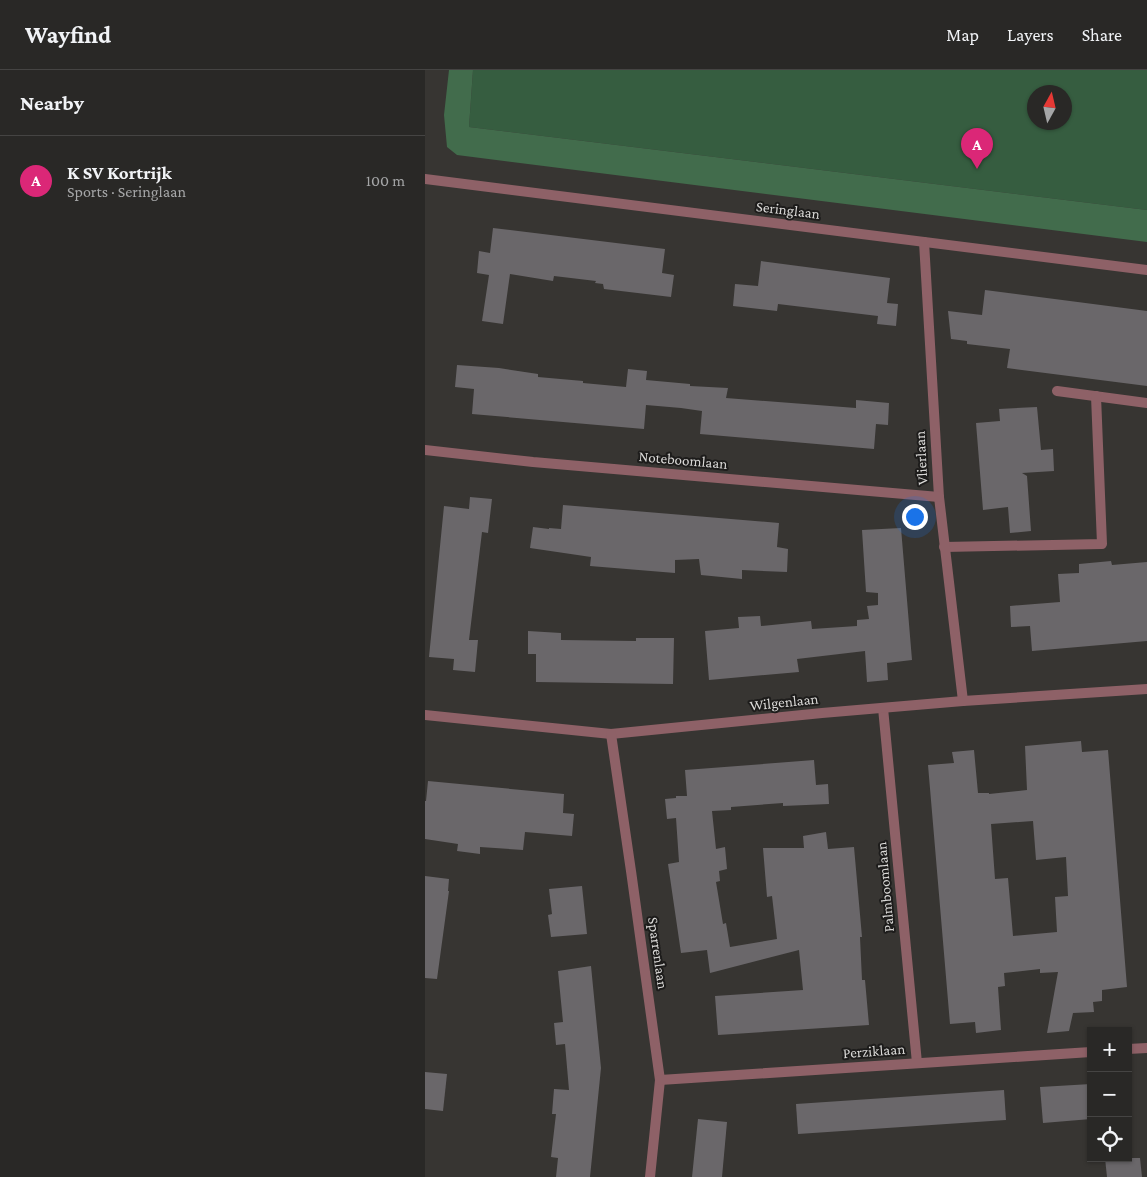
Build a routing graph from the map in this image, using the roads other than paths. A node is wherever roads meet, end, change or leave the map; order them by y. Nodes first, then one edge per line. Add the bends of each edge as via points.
1 (425, 179) edge
2 (924, 242) junction
3 (1147, 270) edge
4 (1057, 391) dead end
5 (1096, 396) junction
6 (1147, 403) edge
7 (425, 450) edge
8 (939, 497) junction
9 (944, 547) junction
10 (1147, 691) edge
11 (963, 701) junction
12 (883, 708) junction
13 (425, 715) edge
14 (611, 734) junction
15 (1147, 1048) edge
16 (1132, 1050) edge
17 (1087, 1052) edge
18 (917, 1064) junction
19 (660, 1080) junction
20 (650, 1177) edge

1 - 2 street, Seringlaan
2 - 3 street, Seringlaan
2 - 8 street, Vlierlaan
4 - 5 street
5 - 6 street
5 - 9 street via 1101,544
7 - 8 street, Noteboomlaan
8 - 9 street, Vlierlaan
9 - 11 street, Vlierlaan
10 - 11 street, Wilgenlaan
11 - 12 street, Wilgenlaan
12 - 14 street, Wilgenlaan
12 - 18 street, Palmboomlaan
13 - 14 street, Wilgenlaan
14 - 19 street, Sparrenlaan
15 - 16 street
17 - 18 street, Perziklaan
18 - 19 street, Perziklaan
19 - 20 street, Sparrenlaan

